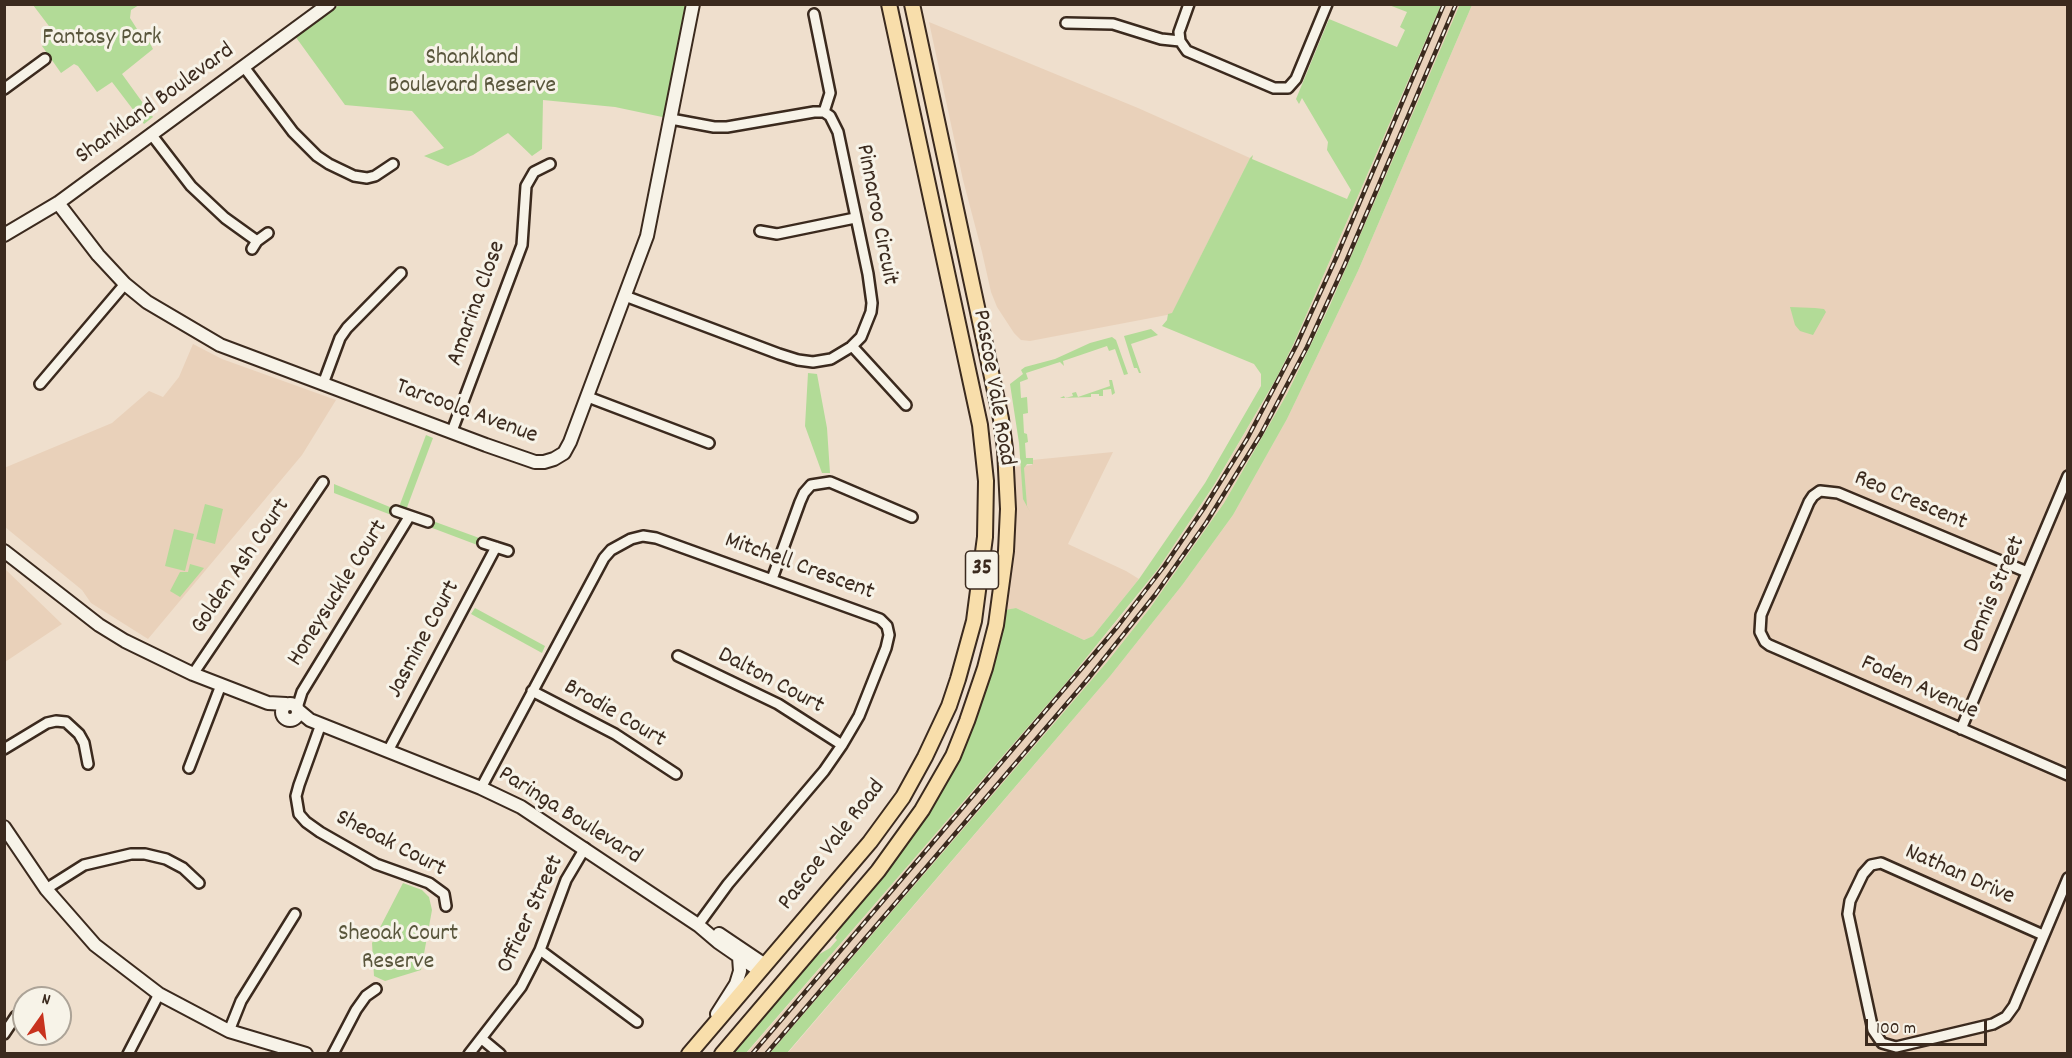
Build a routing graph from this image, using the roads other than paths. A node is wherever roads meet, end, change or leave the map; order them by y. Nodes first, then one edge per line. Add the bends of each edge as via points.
1 (329, 4) edge
2 (693, 4) edge
3 (889, 4) edge
4 (912, 4) edge
5 (1189, 4) edge
6 (1327, 4) edge
7 (814, 12) dead end
8 (1066, 23) dead end
9 (1180, 41) junction
10 (45, 59) dead end
11 (244, 67) junction
12 (4, 89) edge
13 (824, 112) junction
14 (671, 119) junction
15 (151, 134) junction
16 (552, 163) dead end
17 (393, 164) dead end
18 (58, 203) junction
19 (855, 218) junction
20 (760, 230) dead end
21 (268, 233) dead end
22 (4, 235) edge
23 (402, 271) dead end
24 (125, 284) junction
25 (625, 296) junction
26 (852, 346) junction
27 (989, 360) junction
28 (968, 365) junction
29 (28, 384) dead end
30 (323, 384) junction
31 (588, 397) junction
32 (905, 407) dead end
33 (452, 431) junction
34 (711, 443) dead end
35 (2067, 476) edge
36 (325, 482) dead end
37 (396, 512) dead end
38 (409, 517) junction
39 (913, 517) dead end
40 (428, 522) dead end
41 (483, 543) dead end
42 (496, 547) junction
43 (4, 551) edge
44 (508, 551) dead end
45 (2027, 572) junction
46 (772, 579) junction
47 (1760, 632) joint
48 (678, 645) dead end
49 (193, 674) junction
50 (220, 685) junction
51 (532, 691) junction
52 (290, 710) junction
53 (316, 722) junction
54 (1961, 729) junction
55 (842, 745) junction
56 (4, 749) edge
57 (388, 751) junction
58 (88, 764) dead end
59 (188, 769) dead end
60 (678, 775) dead end
61 (2067, 775) edge
62 (482, 788) junction
63 (4, 827) edge
64 (585, 848) junction
65 (2067, 878) edge
66 (200, 883) dead end
67 (46, 889) junction
68 (446, 906) dead end
69 (296, 914) dead end
70 (698, 925) junction
71 (2043, 935) junction
72 (540, 950) junction
73 (739, 957) junction
74 (763, 968) junction
75 (782, 983) junction
76 (376, 989) dead end
77 (159, 994) junction
78 (638, 1022) dead end
79 (713, 1026) junction
80 (229, 1031) junction
81 (482, 1039) junction
82 (128, 1053) edge
83 (306, 1053) edge
84 (333, 1053) edge
85 (469, 1053) edge
86 (500, 1053) edge
87 (689, 1053) edge
88 (722, 1053) edge

1 - 11 street, Shankland Boulevard
2 - 14 street, Tarcoola Avenue
3 - 28 main road, Pascoe Vale Road / 35
4 - 27 main road, Pascoe Vale Road / 35
5 - 9 street via 1180,27
6 - 9 street via 1296,79 1288,88 1274,88 1192,54
7 - 13 street via 830,93
8 - 9 street via 1113,24
10 - 12 street
11 - 15 street, Shankland Boulevard
11 - 17 street via 293,132 323,160 367,178
13 - 14 street via 727,127
13 - 19 street, Pinnaroo Circuit via 838,132
14 - 25 street, Tarcoola Avenue via 646,236
15 - 18 street, Shankland Boulevard
15 - 21 street via 190,186 255,245
16 - 33 street, Amarina Close via 529,178 524,195 522,245
18 - 22 street, Shankland Boulevard
18 - 24 street, Tarcoola Avenue
19 - 20 street via 777,234
19 - 26 street, Pinnaroo Circuit via 872,303 861,337
23 - 30 street via 340,338
24 - 29 street via 42,387
24 - 30 street, Tarcoola Avenue via 147,302 220,345
25 - 26 street, Pinnaroo Circuit via 798,360 831,359
25 - 31 street, Tarcoola Avenue
26 - 32 street
27 - 28 main road
27 - 75 main road, Pascoe Vale Road / 35 via 1005,449 1008,509 996,626 977,693 952,756 917,818 878,871
28 - 74 main road, Pascoe Vale Road / 35 via 984,463 985,537 976,612 958,679 937,732 903,797
30 - 33 street, Tarcoola Avenue
31 - 33 street, Tarcoola Avenue via 564,453 544,462
31 - 34 street
35 - 45 street, Dennis Street
36 - 49 street, Golden Ash Court
37 - 38 street, Honeysuckle Court
38 - 40 street, Honeysuckle Court
38 - 52 street, Honeysuckle Court
39 - 46 street via 830,482 811,485 800,502
41 - 42 street
42 - 44 street
42 - 57 street, Jasmine Court
43 - 49 street via 99,625
45 - 47 street, Reo Crescent via 1838,493 1820,491 1809,502 1761,615
45 - 54 street, Dennis Street
46 - 51 street, Mitchell Crescent via 656,538 643,536 621,543 604,558
46 - 55 street, Mitchell Crescent via 880,619 887,626 886,648 859,716
47 - 54 street, Foden Avenue via 1769,645
48 - 55 street, Dalton Court via 674,658 778,704
49 - 50 street
50 - 52 street
50 - 59 street
51 - 60 street, Brodie Court via 615,734
51 - 62 street, Mitchell Crescent
52 - 53 street, Paringa Boulevard
53 - 57 street, Paringa Boulevard
53 - 68 street, Sheoak Court via 296,796 299,814 320,832 376,864 429,883 444,894
54 - 61 street, Foden Avenue
55 - 70 street, Mitchell Crescent
56 - 58 street via 47,723 66,722 84,743
57 - 62 street, Paringa Boulevard
62 - 64 street, Paringa Boulevard via 521,807
63 - 67 street
64 - 70 street, Paringa Boulevard
64 - 72 street, Officer Street via 566,880
65 - 71 street, Nathan Drive
66 - 67 street via 183,867 166,859 131,854 84,865
67 - 77 street via 94,945
69 - 80 street via 241,1001
70 - 73 street, Paringa Boulevard
70 - 74 street, Paringa Boulevard via 723,936
71 - 71 street, Nathan Drive via 2006,1017 1993,1024 1896,1047 1877,1037 1873,1030 1848,914 1866,868 1881,863
72 - 78 street
72 - 81 street, Officer Street via 521,987
73 - 74 street, Paringa Boulevard
73 - 79 street via 736,984 712,1021
74 - 75 main road
74 - 79 main road, Pascoe Vale Road / 35
75 - 88 main road, Pascoe Vale Road / 35
76 - 84 street via 356,1010
77 - 80 street
77 - 82 street
79 - 87 main road, Pascoe Vale Road / 35
80 - 83 street
81 - 85 street, Officer Street
81 - 86 street

